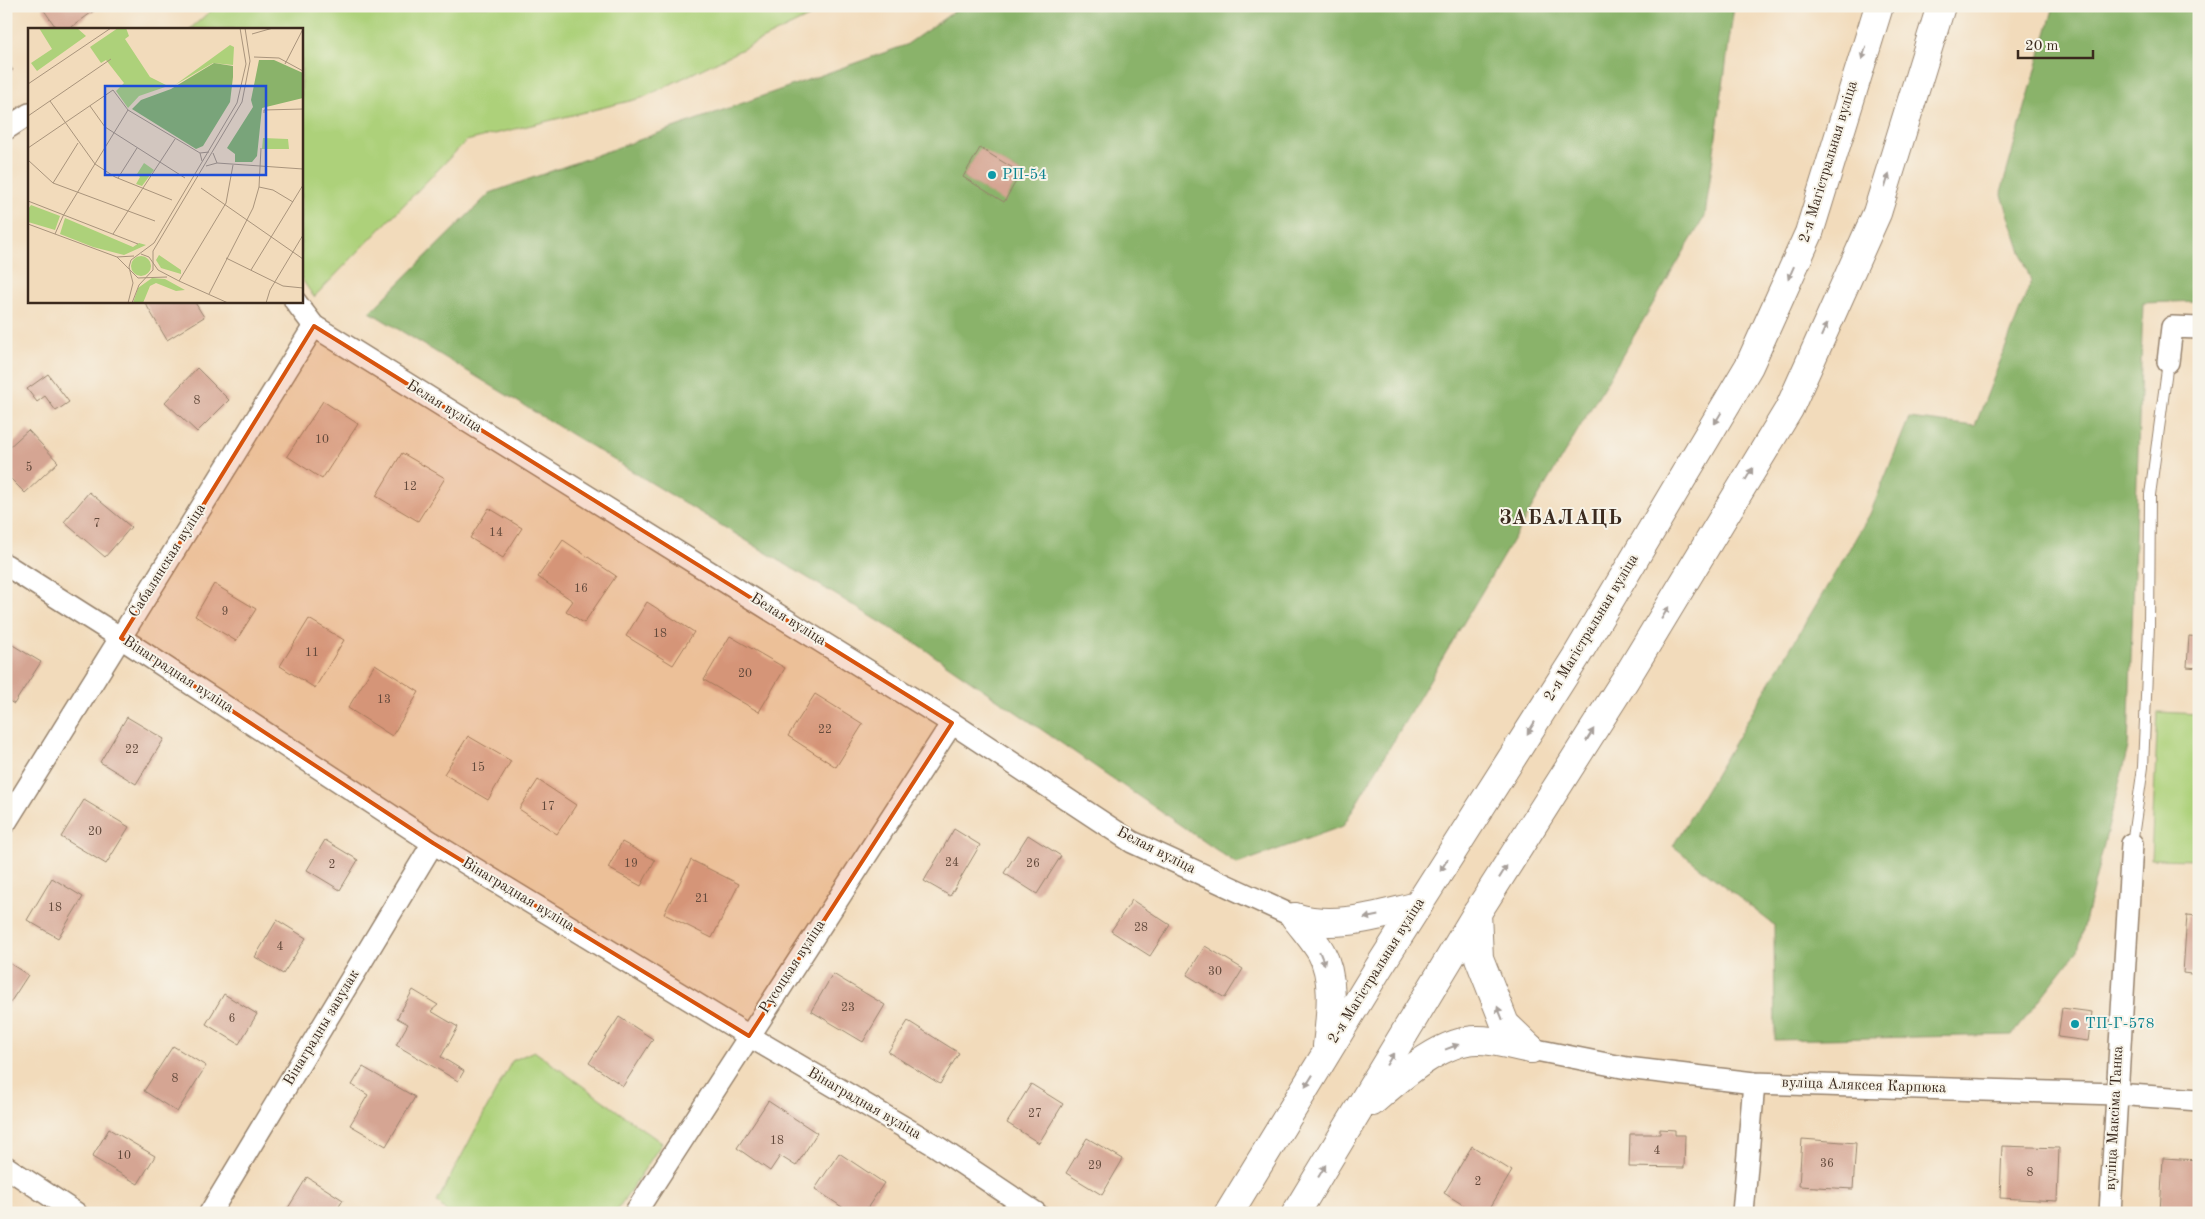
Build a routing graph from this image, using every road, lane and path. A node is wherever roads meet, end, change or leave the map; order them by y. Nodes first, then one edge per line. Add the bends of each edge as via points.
1 (1879, 6) edge
2 (1940, 6) edge
3 (28, 115) edge
4 (6, 129) edge
5 (296, 302) edge
6 (314, 326) junction
7 (2199, 328) edge
8 (2168, 362) joint
9 (6, 565) edge
10 (121, 638) junction
11 (952, 723) junction
12 (6, 822) edge
13 (433, 843) junction
14 (2132, 844) joint
15 (1418, 906) junction
16 (1477, 913) junction
17 (1295, 917) junction
18 (748, 1036) junction
19 (1531, 1049) junction
20 (1326, 1054) junction
21 (1754, 1083) junction
22 (2116, 1094) junction
23 (2199, 1100) edge
24 (1356, 1116) junction
25 (6, 1167) edge
26 (76, 1213) edge
27 (210, 1213) edge
28 (635, 1213) edge
29 (1036, 1213) edge
30 (1229, 1213) edge
31 (1296, 1213) edge
32 (1743, 1213) edge
33 (2110, 1213) edge

1 -> 15 main road, 2-я Магістральная вуліца via 1809,233 1749,366 1576,657
16 -> 2 main road via 1625,680 1789,409 1877,213
3 - 4 street
5 - 6 street, Белая вуліца
6 - 10 street, Сабалянская вуліца
6 - 11 street, Белая вуліца
7 - 8 street via 2172,327
8 - 14 lane via 2150,495 2143,767
9 - 10 street, Вінаградная вуліца
10 - 12 street, Сабалянская вуліца
10 - 13 street, Вінаградная вуліца
11 - 17 street, Белая вуліца via 1132,842
11 - 18 street, Русоцкая вуліца
13 - 18 street, Вінаградная вуліца
13 - 27 street, Вінаградны завулак
14 - 22 street, вуліца Максіма Танка
15 -> 17 main road via 1366,918 1313,922
15 - 20 main road, 2-я Магістральная вуліца
19 -> 16 main road via 1505,1024 1479,958
24 -> 16 main road
17 -> 20 main road via 1322,954 1329,979 1331,1009
18 - 28 street, Русоцкая вуліца
18 - 29 street, Вінаградная вуліца via 936,1146
19 - 21 street, вуліца Аляксея Карпюка via 1627,1068
24 -> 19 main road via 1416,1065 1452,1046 1477,1040
20 -> 30 main road, 2-я Магістральная вуліца
21 - 22 street, вуліца Аляксея Карпюка
21 - 32 street
22 - 23 street, вуліца Аляксея Карпюка
22 - 33 street, вуліца Максіма Танка
31 -> 24 main road
25 - 26 street

